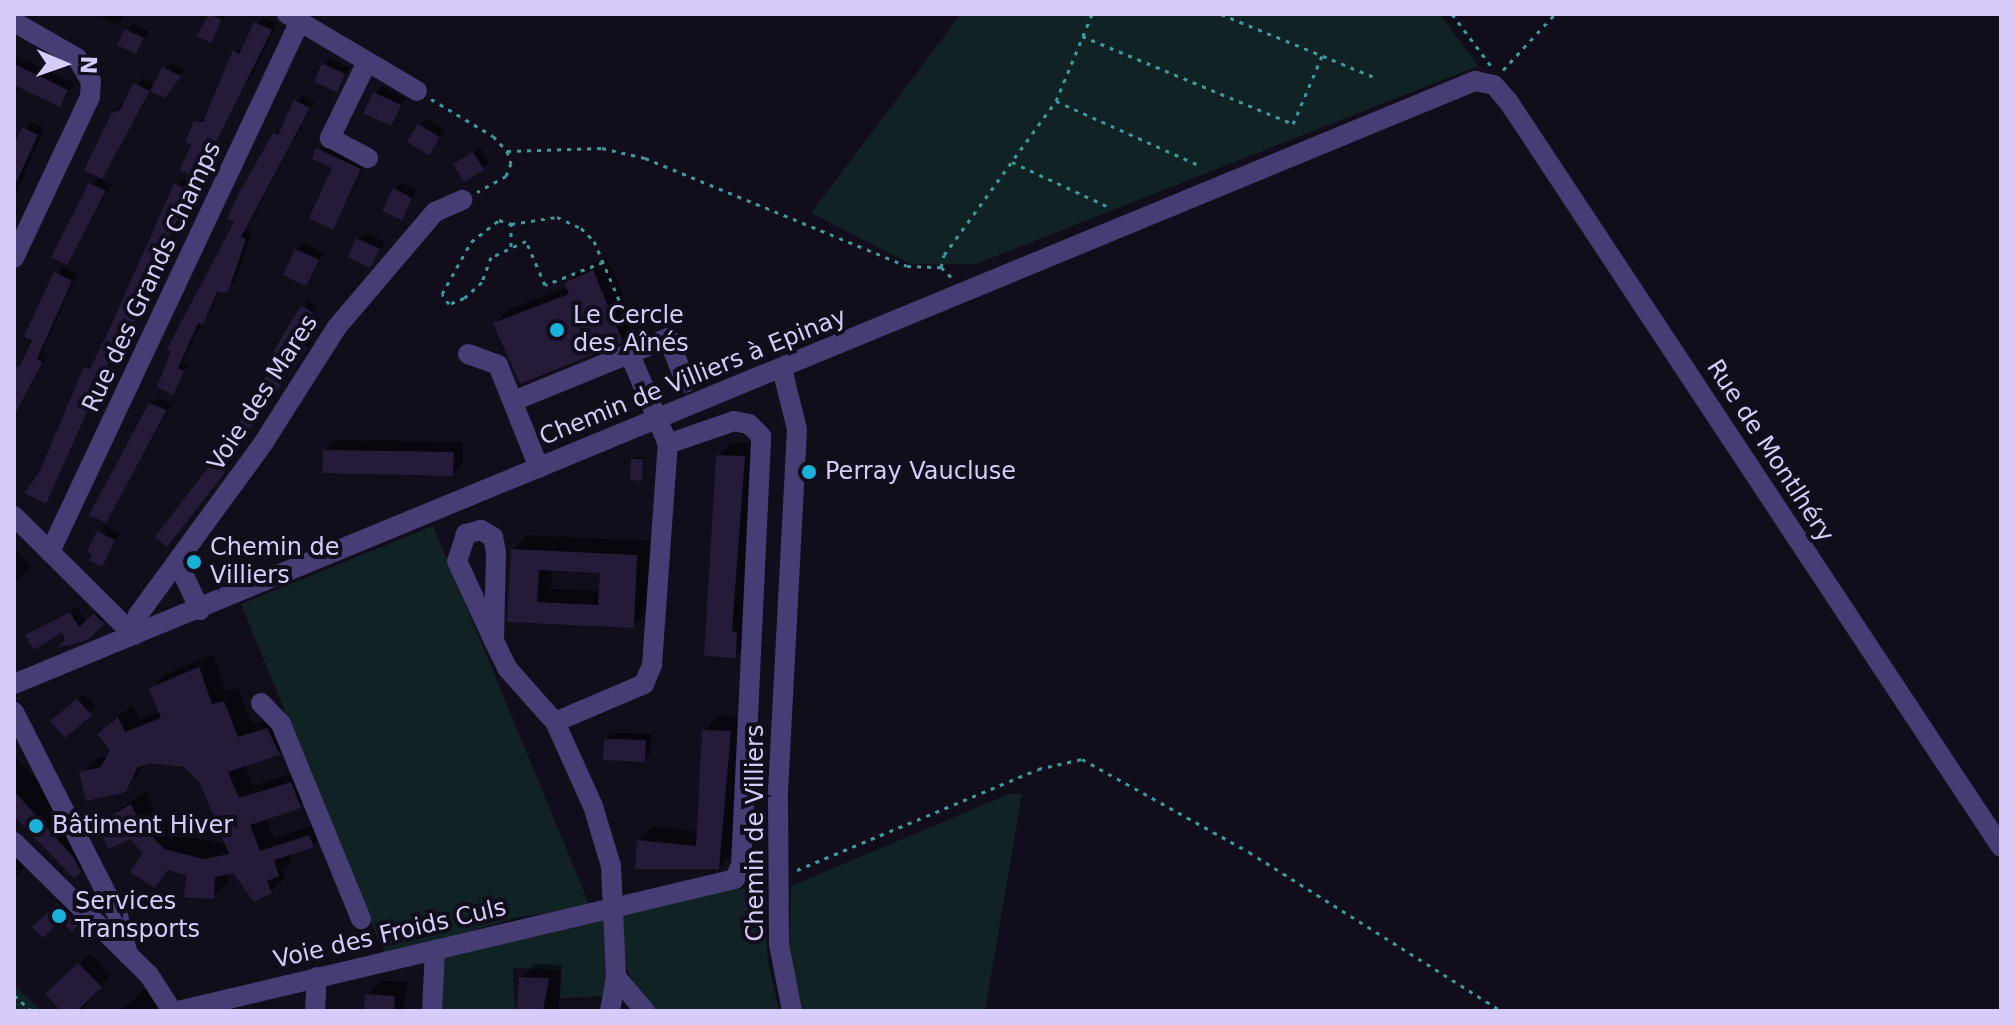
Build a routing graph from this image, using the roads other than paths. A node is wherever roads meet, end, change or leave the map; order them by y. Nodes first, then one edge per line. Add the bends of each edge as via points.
1 (293, 19) edge
2 (14, 22) edge
3 (367, 62) junction
4 (1496, 80) joint
5 (417, 91) road end
6 (368, 158) dead end
7 (462, 200) road end
8 (14, 258) edge
9 (468, 354) dead end
10 (630, 355) junction
11 (782, 369) junction
12 (686, 383) dead end
13 (516, 400) junction
14 (660, 419) junction
15 (668, 444) junction
16 (539, 468) junction
17 (14, 516) edge
18 (50, 552) junction
19 (178, 563) junction
20 (200, 610) junction
21 (127, 638) junction
22 (494, 641) dead end
23 (14, 684) edge
24 (261, 703) dead end
25 (15, 718) edge
26 (555, 722) junction
27 (14, 842) edge
28 (2001, 847) edge
29 (615, 909) junction
30 (361, 919) dead end
31 (435, 950) junction
32 (128, 955) junction
33 (317, 977) junction
34 (616, 977) junction
35 (175, 1011) edge
36 (315, 1011) edge
37 (432, 1011) edge
38 (610, 1011) edge
39 (645, 1011) edge
40 (792, 1011) edge

1 - 3 street
1 - 18 street, Rue des Grands Champs
2 - 8 street via 77,58 91,81 90,97
3 - 5 street
3 - 6 street via 330,138
4 - 11 street, Chemin de Villiers à Epinay via 1475,81
4 - 28 street, Rue de Montlhéry
7 - 19 street, Voie des Mares via 435,212 337,327
9 - 13 street via 498,365
10 - 12 street via 668,338
10 - 13 street
10 - 14 street
11 - 14 street, Chemin de Villiers à Epinay
11 - 40 street, Chemin de Villiers via 797,429 778,796 779,944
13 - 16 street
14 - 15 street
14 - 16 street, Chemin de Villiers à Epinay
15 - 26 street via 652,665 644,684
15 - 29 street, Voie des Froids Culs via 734,421 749,424 761,436 741,865 735,879
16 - 20 street, Chemin de Villiers à Epinay
17 - 18 street
18 - 21 street
19 - 20 street
19 - 21 street, Voie des Mares
20 - 21 street, Chemin de Villiers à Epinay
21 - 23 street, Chemin de Villiers à Epinay
22 - 26 street via 507,668
24 - 30 street via 281,724
25 - 32 street via 118,916
26 - 29 street via 593,806 611,866
27 - 32 street
29 - 31 street, Voie des Froids Culs
29 - 34 street
31 - 33 street, Voie des Froids Culs
31 - 37 street
32 - 35 street
33 - 35 street, Voie des Froids Culs
33 - 36 street
34 - 38 street
34 - 39 street

